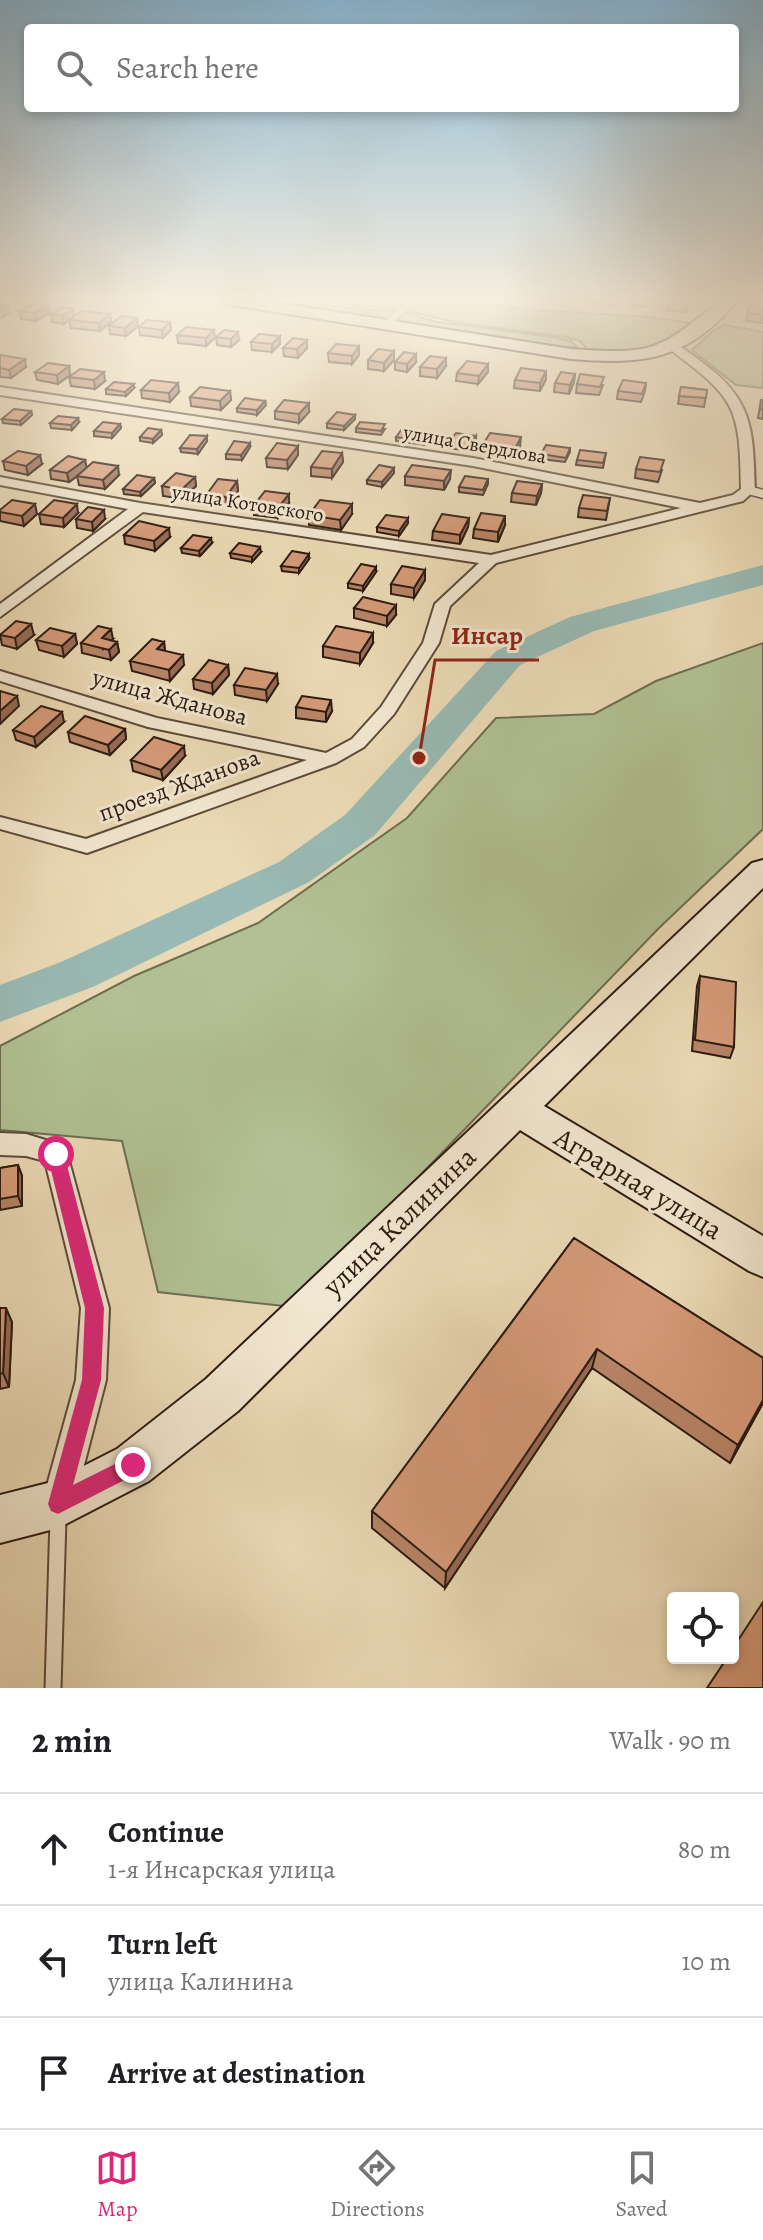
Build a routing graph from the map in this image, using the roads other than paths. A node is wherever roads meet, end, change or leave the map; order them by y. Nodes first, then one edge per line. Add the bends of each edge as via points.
1 (714, 378) edge
2 (0, 391) edge
3 (0, 481) edge
4 (756, 492) edge
5 (140, 507) junction
6 (705, 508) junction
7 (491, 560) junction
8 (8, 598) edge
9 (0, 612) edge
10 (0, 676) edge
11 (329, 759) junction
12 (0, 823) edge
13 (763, 870) edge
14 (515, 1108) junction
15 (0, 1144) edge
16 (763, 1258) edge
17 (58, 1504) junction
18 (0, 1519) edge
19 (53, 1688) edge

1 - 4 street via 738,404
2 - 6 street, улица Свердлова via 473,462
3 - 5 street, улица Котовского
4 - 6 street
5 - 7 street, улица Котовского
5 - 8 street
6 - 7 street
7 - 11 street, проезд Жданова via 443,604 431,643 388,710 358,743
8 - 9 street
10 - 11 street, улица Жданова via 154,723
11 - 12 street, проезд Жданова via 87,846
13 - 14 street, улица Калинина
14 - 16 street, Аграрная улица
14 - 17 street, улица Калинина via 222,1395 133,1465
15 - 17 street via 56,1154 95,1308 91,1380
17 - 18 street, улица Калинина
17 - 19 lane

